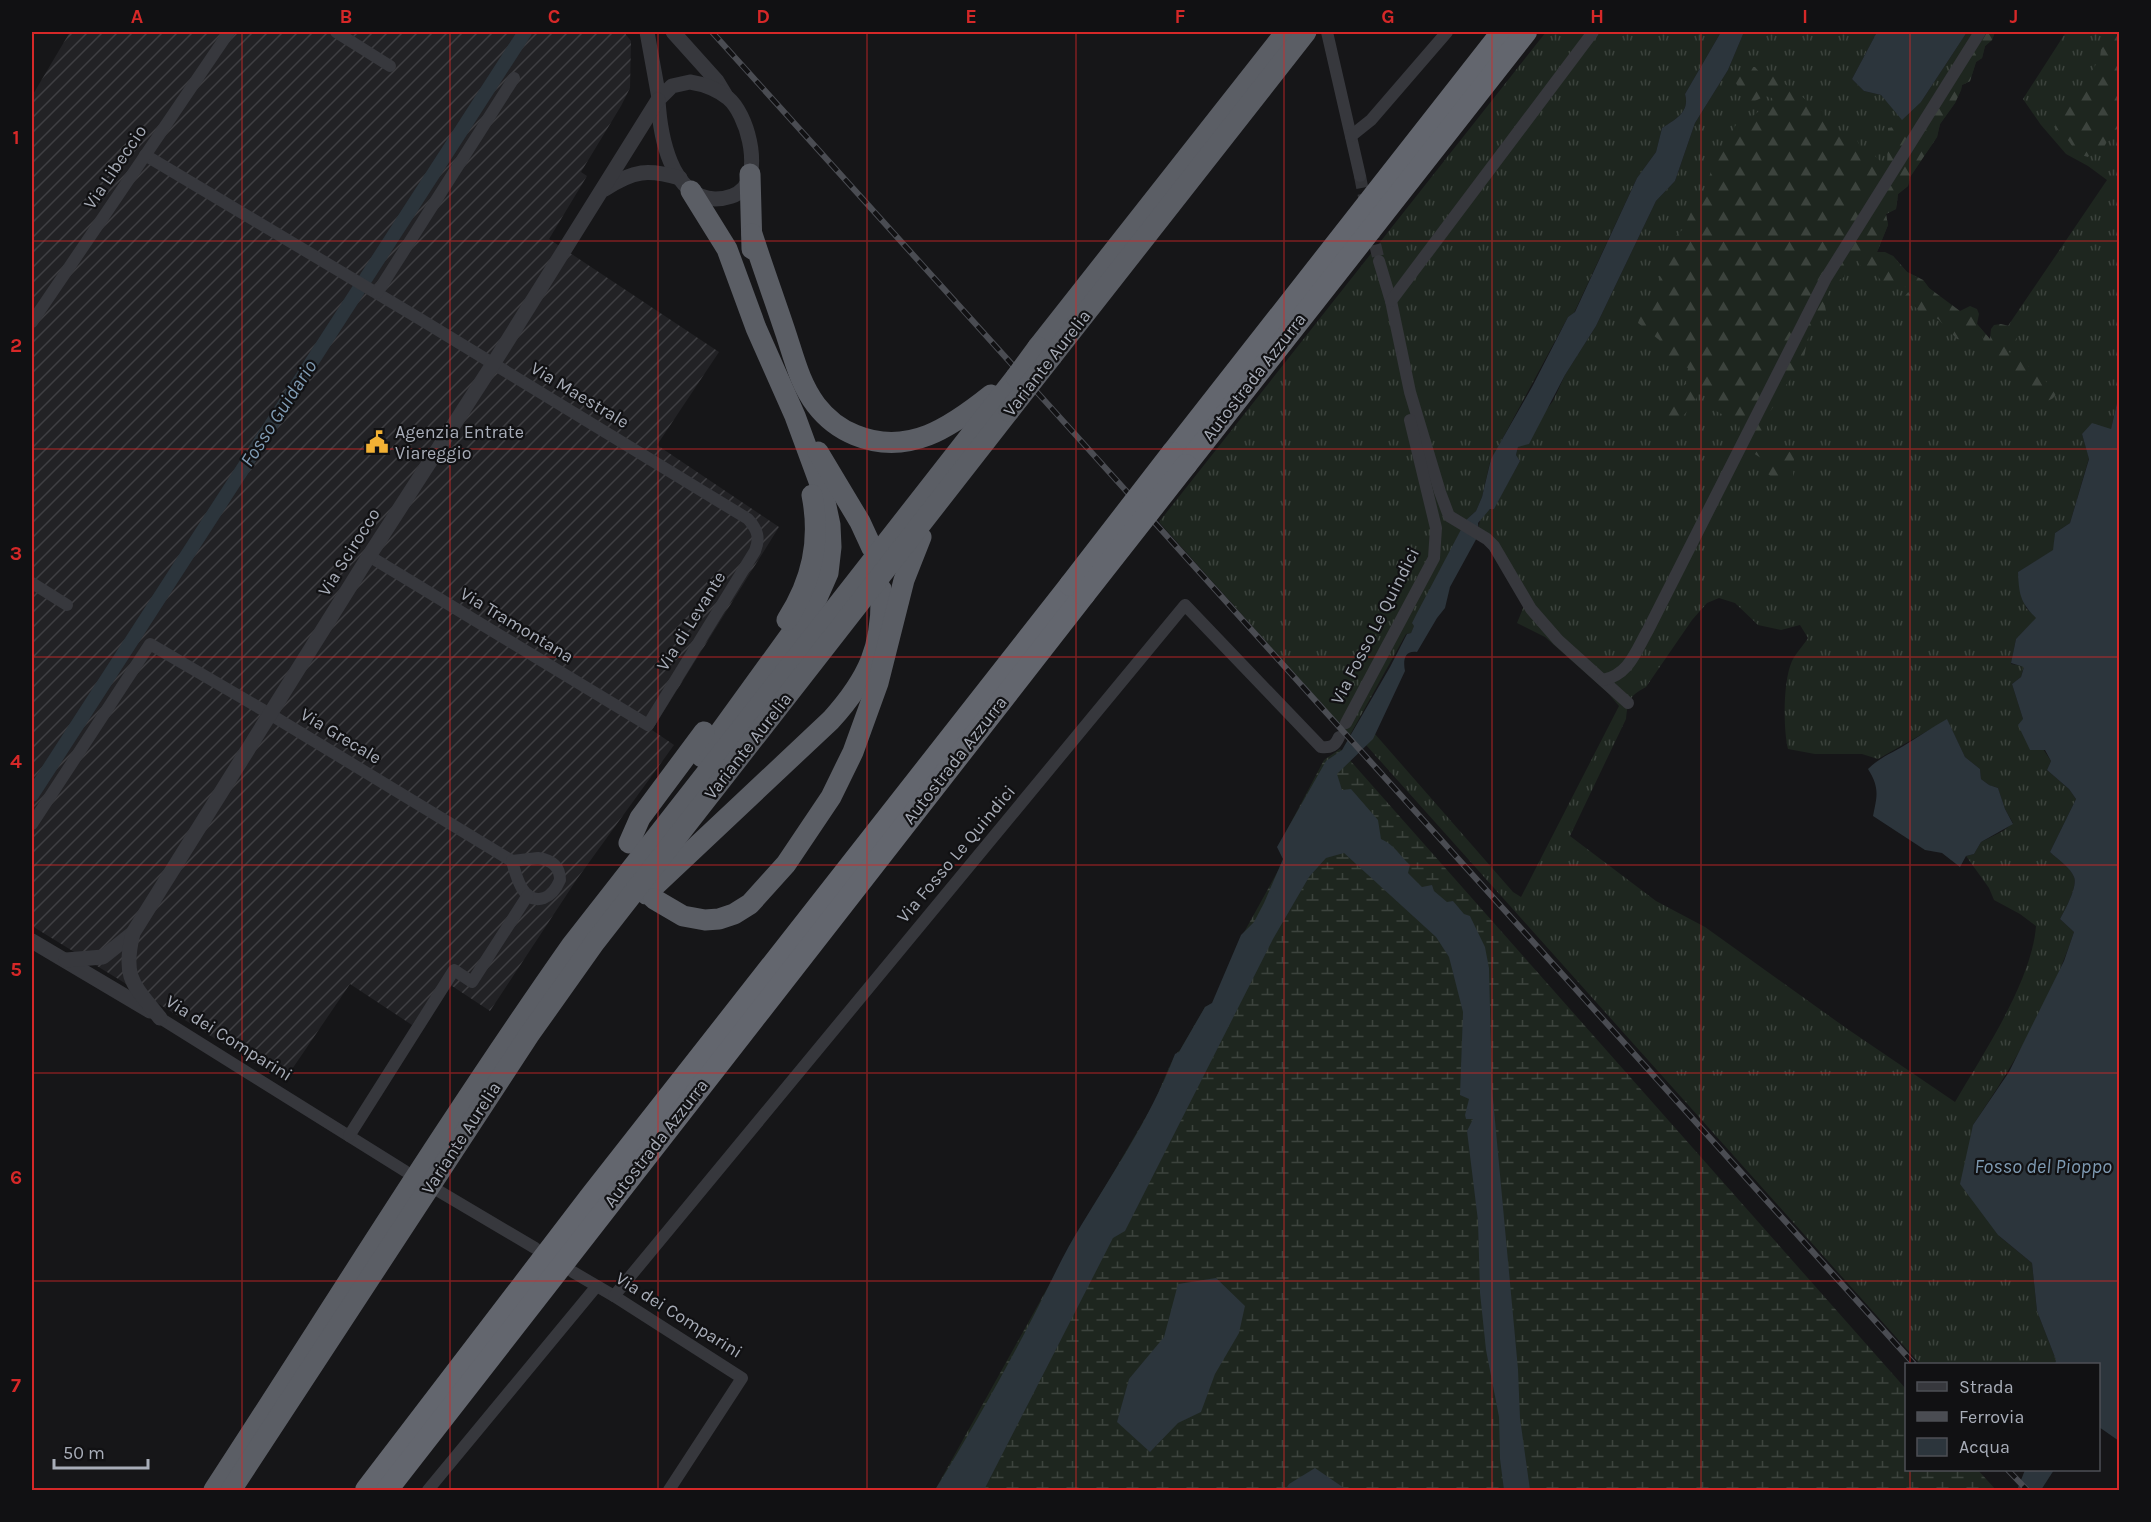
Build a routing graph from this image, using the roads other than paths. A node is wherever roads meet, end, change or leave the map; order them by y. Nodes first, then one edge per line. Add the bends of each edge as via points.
1 (230, 32) edge
2 (336, 32) edge
3 (647, 32) edge
4 (673, 32) edge
5 (1286, 32) edge
6 (1306, 32) edge
7 (1327, 32) edge
8 (1447, 32) edge
9 (1503, 32) edge
10 (1526, 32) edge
11 (1593, 32) edge
12 (1980, 32) edge
13 (390, 66) dead end
14 (514, 78) dead end
15 (728, 98) junction
16 (659, 99) junction
17 (1351, 136) junction
18 (145, 154) junction
19 (750, 174) junction
20 (1360, 176) tunnel mouth
21 (686, 184) junction
22 (600, 192) junction
23 (752, 234) junction
24 (1379, 261) tunnel mouth
25 (374, 292) junction
26 (1391, 301) junction
27 (32, 322) edge
28 (1045, 352) junction
29 (493, 364) junction
30 (1405, 370) junction
31 (781, 381) junction
32 (1000, 402) junction
33 (795, 416) junction
34 (1179, 459) junction
35 (958, 477) junction
36 (758, 534) joint
37 (872, 548) dead end
38 (369, 556) junction
39 (32, 583) edge
40 (881, 589) dead end
41 (1077, 590) junction
42 (67, 604) dead end
43 (1603, 680) junction
44 (1628, 703) dead end
45 (270, 714) junction
46 (1346, 723) dead end
47 (648, 725) joint
48 (1339, 737) dead end
49 (32, 824) edge
50 (629, 843) dead end
51 (512, 861) junction
52 (528, 895) junction
53 (654, 899) dead end
54 (133, 933) junction
55 (32, 941) edge
56 (595, 942) junction
57 (571, 946) junction
58 (106, 955) junction
59 (128, 955) junction
60 (65, 960) junction
61 (102, 982) junction
62 (160, 1018) junction
63 (349, 1136) junction
64 (405, 1171) dead end
65 (437, 1190) dead end
66 (535, 1248) dead end
67 (573, 1272) dead end
68 (596, 1287) junction
69 (614, 1296) junction
70 (213, 1491) edge
71 (231, 1491) edge
72 (366, 1491) edge
73 (387, 1491) edge
74 (428, 1491) edge
75 (669, 1491) edge

1 - 18 street, Via Libeccio
2 - 13 street
3 - 16 street
4 - 15 street
5 - 28 highway, Variante Aurelia
6 - 28 highway, Variante Aurelia
7 - 17 street
8 - 17 street via 1371,120
9 - 34 highway, Autostrada Azzurra
10 - 34 highway, Autostrada Azzurra
11 - 26 street
12 - 43 street via 1827,278 1624,671
14 - 25 street
15 - 16 street via 690,82 672,86
15 - 19 street via 746,131 752,154
16 - 21 street via 663,142
16 - 22 street, Via Scirocco
17 - 20 street
18 - 25 street, Via Maestrale
18 - 27 street, Via Libeccio
19 - 21 street via 744,188 727,198 712,199
19 - 23 highway
21 - 22 street, Via Scirocco via 660,173 639,172
21 - 31 highway via 727,249 756,328
22 - 29 street, Via Scirocco
23 - 31 highway via 760,298
23 - 32 highway via 803,383 816,405 840,427 871,441 910,442
24 - 26 street
25 - 29 street, Via Maestrale
26 - 30 street
28 - 32 highway, Variante Aurelia, bridge
28 - 32 highway, Variante Aurelia, bridge via 1016,377
29 - 36 street, Via Maestrale via 748,519
29 - 38 street, Via Scirocco
30 - 43 street via 1449,516 1494,546 1531,609 1558,640
30 - 46 street, Via Fosso Le Quindici via 1401,380 1436,528 1434,558
31 - 33 highway
32 - 35 highway, Variante Aurelia
32 - 57 highway, Variante Aurelia
33 - 37 highway via 837,482
33 - 50 highway via 815,518 815,546 807,584 780,632 640,818
33 - 57 highway via 829,517 830,567 825,582 808,612 649,828
34 - 41 highway, Autostrada Azzurra, bridge
35 - 53 highway via 911,559 878,683 854,752 802,842 762,893 734,914 712,920 693,919
35 - 56 highway, Variante Aurelia
36 - 47 street, Via di Levante via 755,551
38 - 45 street, Via Scirocco
38 - 47 street, Via Tramontana
39 - 42 street
40 - 56 highway via 880,629 873,659 842,708
41 - 72 highway, Autostrada Azzurra via 590,1197
41 - 73 highway, Autostrada Azzurra
43 - 44 street
45 - 49 street, Via Grecale via 150,644
45 - 51 street, Via Grecale
45 - 54 street, Via Scirocco
48 - 69 street, Via Fosso Le Quindici via 1328,748 1321,747 1185,604
51 - 52 street
51 - 52 street via 538,858 557,868 560,880 551,893 540,899
52 - 63 street via 472,982 453,970
54 - 58 street, Via Scirocco
54 - 59 street, Via Scirocco
55 - 60 street, Via dei Comparini
56 - 71 highway, Variante Aurelia via 529,1035
57 - 70 highway, Variante Aurelia
58 - 60 street
58 - 61 street, Via Scirocco
59 - 61 street, Via Scirocco
59 - 62 street, Via Scirocco via 132,981
60 - 61 street, Via dei Comparini
61 - 62 street, Via dei Comparini
62 - 63 street, Via dei Comparini
63 - 64 street, Via dei Comparini
65 - 66 street
67 - 68 street, Via dei Comparini
68 - 69 street, Via dei Comparini
68 - 74 street
69 - 75 street, Via dei Comparini via 742,1378

